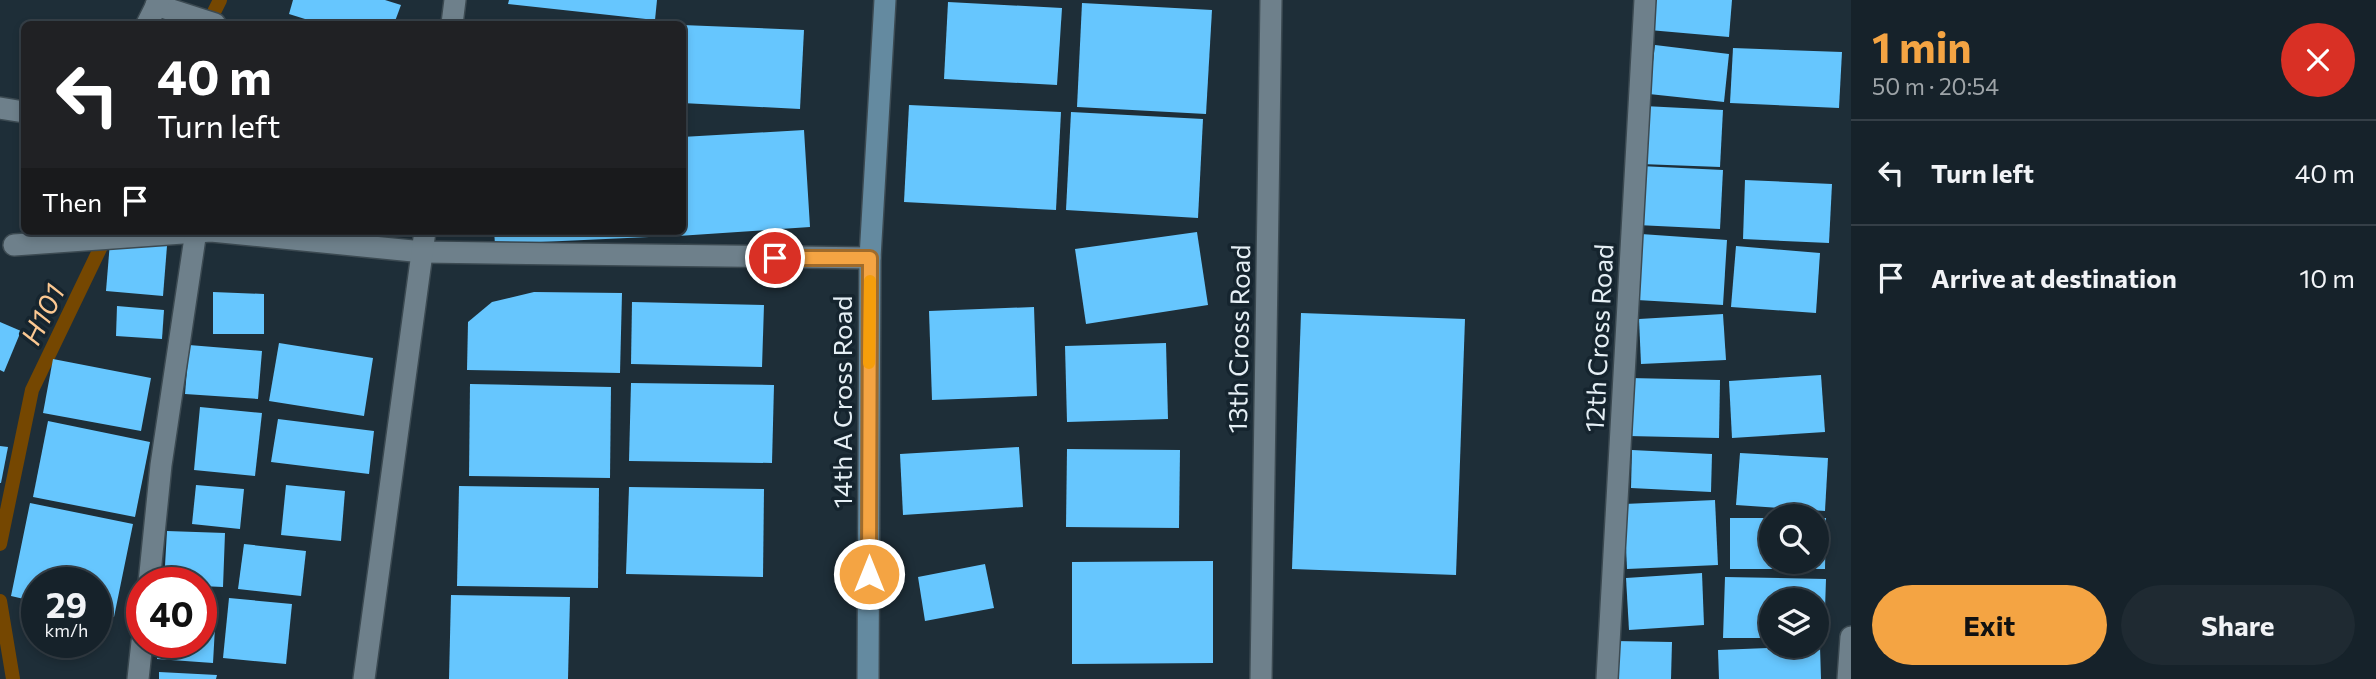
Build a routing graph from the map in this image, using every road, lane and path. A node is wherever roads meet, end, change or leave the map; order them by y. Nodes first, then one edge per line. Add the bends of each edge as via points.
1 (455, 0) edge
2 (885, 0) edge
3 (1271, 0) edge
4 (1644, 0) edge
5 (154, 10) edge
6 (202, 21) edge
7 (452, 21) edge
8 (0, 108) edge
9 (21, 112) edge
10 (135, 235) edge
11 (196, 235) edge
12 (296, 235) edge
13 (13, 241) edge
14 (424, 241) edge
15 (870, 258) junction
16 (151, 567) edge
17 (1851, 637) edge
18 (140, 658) edge
19 (138, 679) edge
20 (364, 679) edge
21 (868, 679) edge
22 (1261, 679) edge
23 (1607, 679) edge
24 (1848, 679) edge

1 - 7 street
2 - 15 street, 14th A Cross Road
3 - 22 street, 13th Cross Road
4 - 23 street, 12th Cross Road
5 - 6 street
8 - 9 street
10 - 13 street
11 - 16 street
12 - 14 street
14 - 15 street
14 - 20 street
15 - 21 street, 14th A Cross Road
17 - 24 street
18 - 19 street

